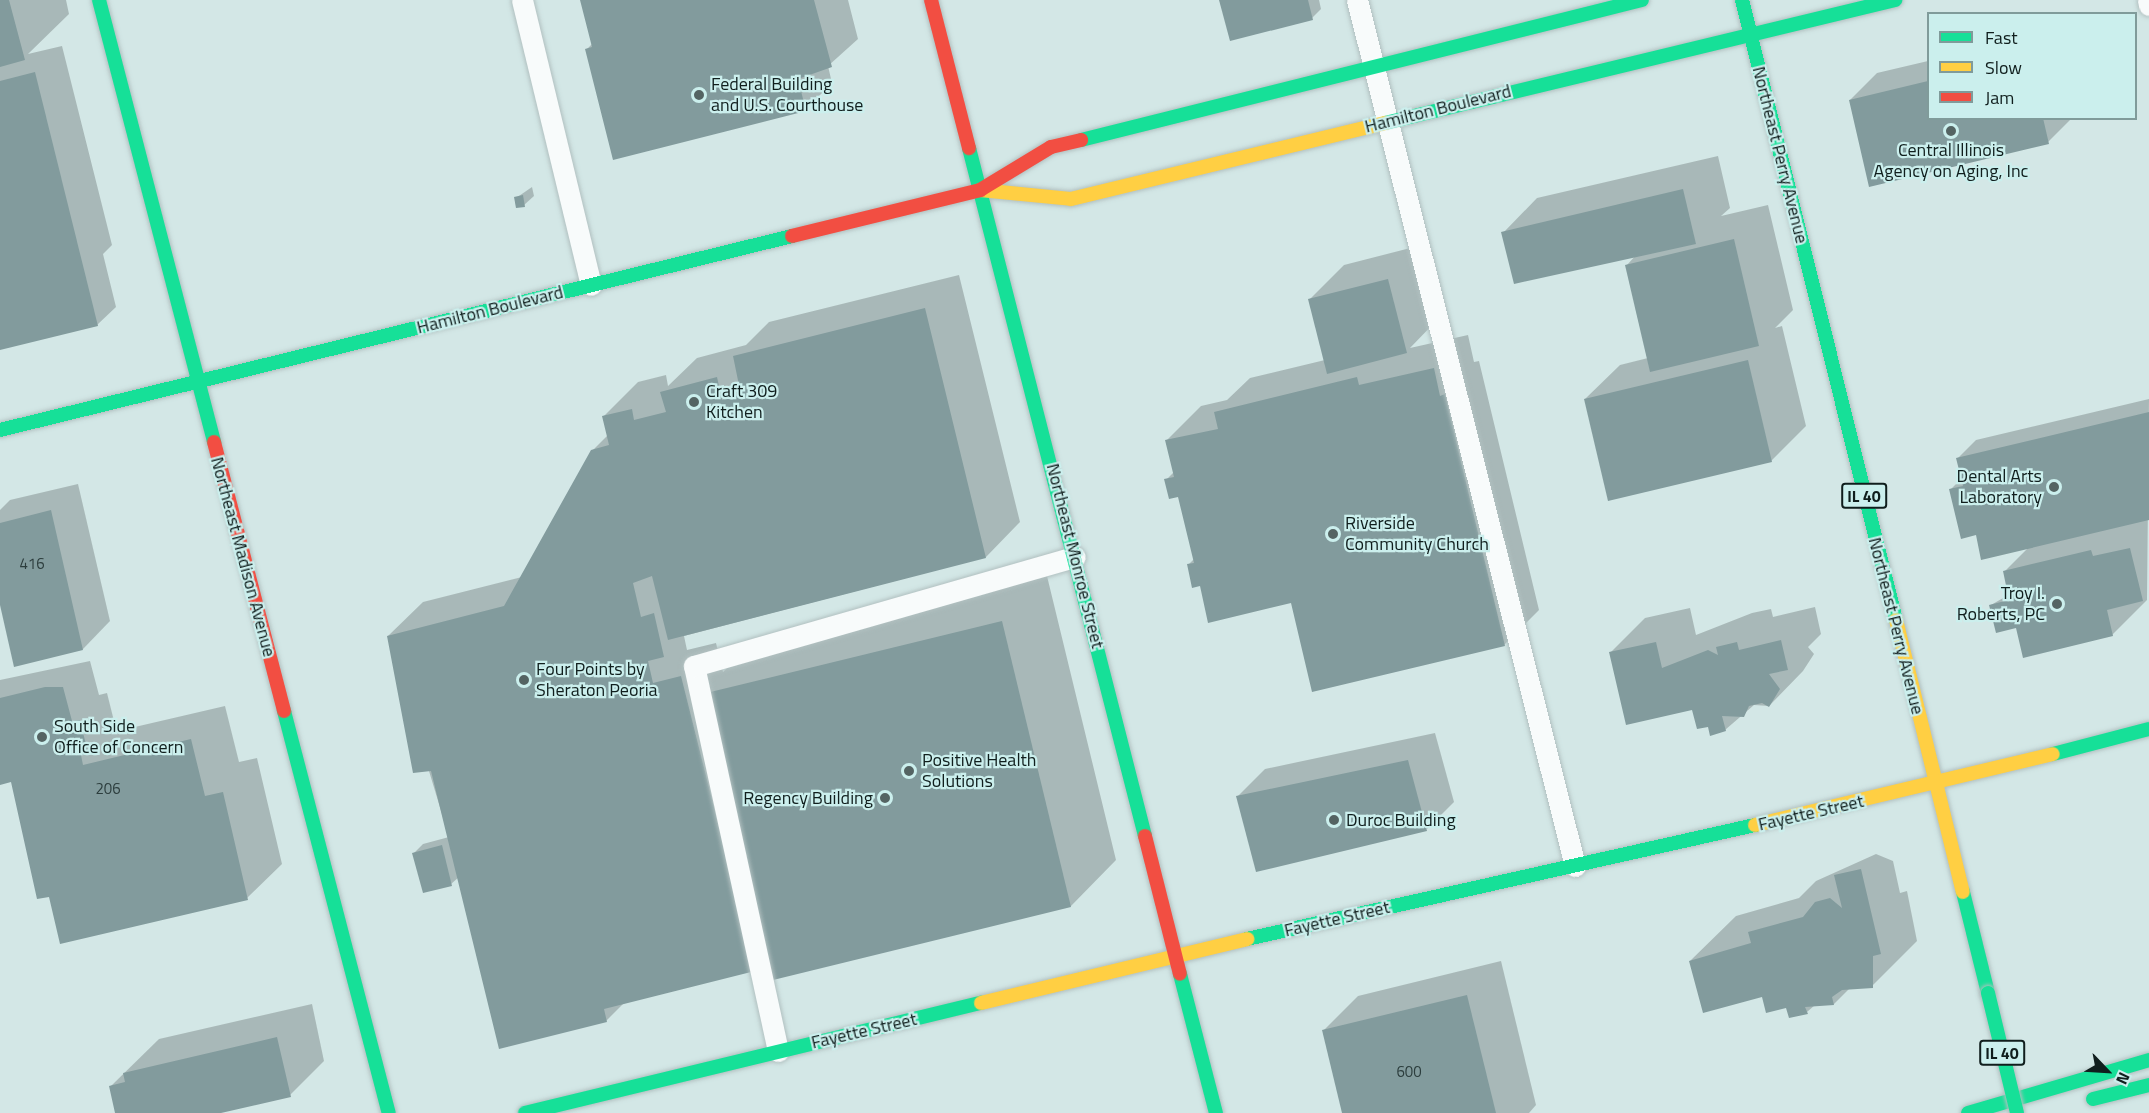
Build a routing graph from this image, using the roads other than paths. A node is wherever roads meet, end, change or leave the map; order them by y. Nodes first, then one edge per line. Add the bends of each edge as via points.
1 (99, 0) edge
2 (522, 0) edge
3 (931, 0) edge
4 (1357, 0) edge
5 (1642, 0) edge
6 (1742, 0) edge
7 (1895, 0) edge
8 (2148, 0) edge
9 (2149, 5) edge
10 (1750, 34) junction
11 (1374, 67) junction
12 (1388, 122) junction
13 (980, 190) junction
14 (591, 285) junction
15 (197, 381) junction
16 (0, 430) edge
17 (1075, 558) junction
18 (2149, 729) edge
19 (1935, 785) junction
20 (1575, 866) junction
21 (1178, 955) junction
22 (778, 1051) junction
23 (2149, 1060) edge
24 (2149, 1084) edge
25 (2082, 1102) dead end
26 (389, 1113) edge
27 (525, 1113) edge
28 (1216, 1113) edge
29 (1968, 1113) edge
30 (2017, 1113) edge

1 - 15 main road, Northeast Madison Avenue
2 - 14 lane
3 - 13 main road, Northeast Monroe Street
4 - 11 lane
5 - 11 main road, Hamilton Boulevard
6 - 10 main road, Northeast Perry Avenue / IL 40
7 - 10 main road, Hamilton Boulevard
8 - 9 lane
10 - 12 main road, Hamilton Boulevard
10 - 19 main road, Northeast Perry Avenue / IL 40
11 - 12 lane
11 - 13 main road, Hamilton Boulevard via 1051,147
12 - 13 main road, Hamilton Boulevard via 1071,199
12 - 20 lane
13 - 14 main road, Hamilton Boulevard
13 - 17 main road, Northeast Monroe Street
14 - 15 main road, Hamilton Boulevard
15 - 16 main road, Hamilton Boulevard
15 - 26 main road, Northeast Madison Avenue
17 - 21 main road, Northeast Monroe Street
17 - 22 lane via 694,666
18 - 19 main road, Fayette Street
19 - 20 main road, Fayette Street
19 - 30 main road, Northeast Perry Avenue / IL 40, bridge
20 - 21 main road, Fayette Street
21 - 22 main road, Fayette Street
21 - 28 main road, Northeast Monroe Street
22 - 27 main road, Fayette Street
23 - 29 main road
24 - 25 main road

